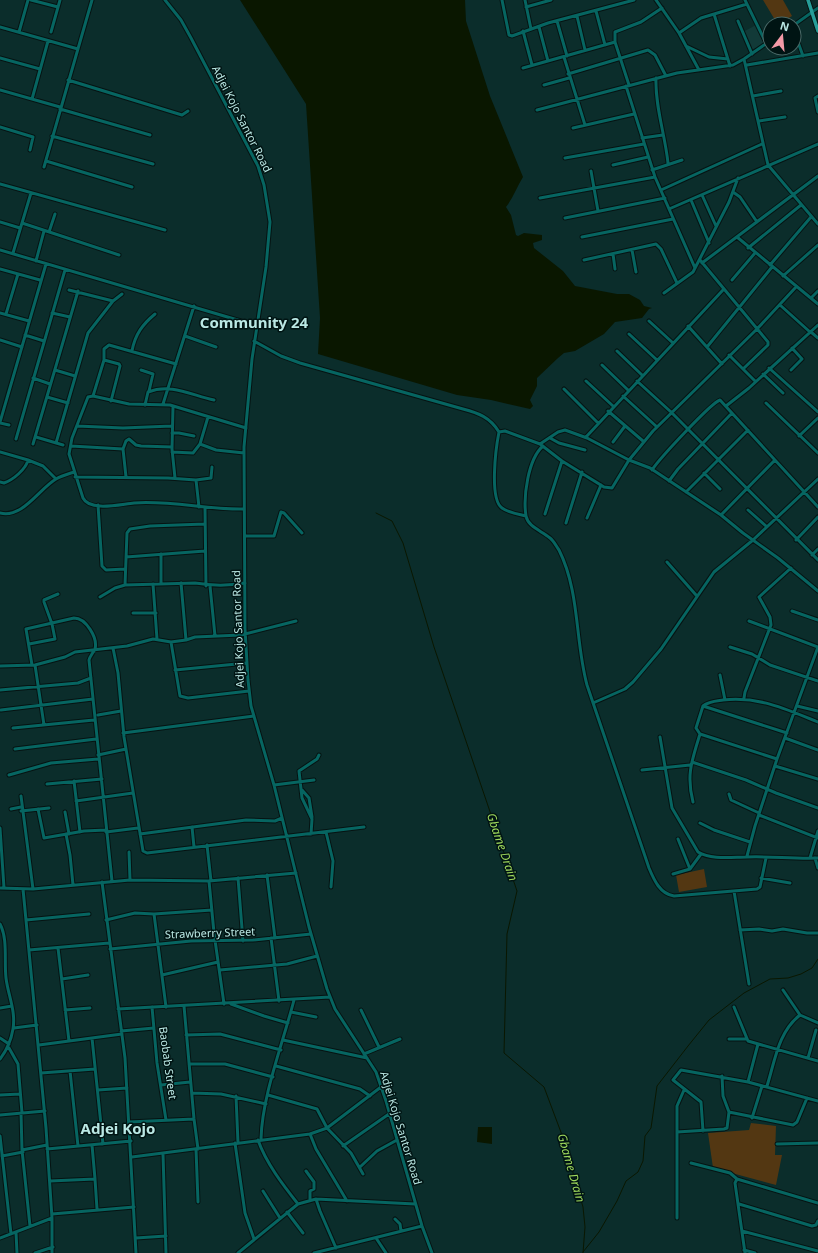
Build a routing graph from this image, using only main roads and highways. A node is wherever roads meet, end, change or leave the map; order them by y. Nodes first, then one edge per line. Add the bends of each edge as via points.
1 (808, 0) edge
2 (817, 26) edge
3 (818, 31) edge

1 - 2 main road
2 - 3 main road

